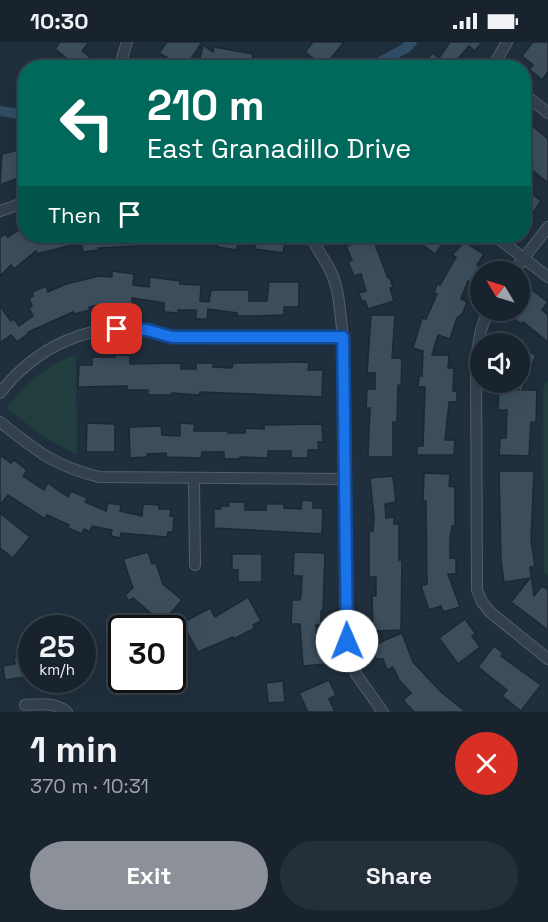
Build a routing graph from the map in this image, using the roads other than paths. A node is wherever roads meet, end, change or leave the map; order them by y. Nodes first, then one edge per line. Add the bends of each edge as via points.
1 (127, 42) edge
2 (507, 42) edge
3 (121, 60) edge
4 (497, 60) edge
5 (531, 100) edge
6 (548, 113) edge
7 (18, 205) edge
8 (0, 211) edge
9 (548, 227) edge
10 (314, 243) edge
11 (504, 243) edge
12 (523, 258) junction
13 (521, 261) edge
14 (548, 277) edge
15 (484, 321) edge
16 (343, 337) junction
17 (0, 393) edge
18 (0, 422) edge
19 (194, 479) junction
20 (345, 479) junction
21 (195, 564) dead end
22 (548, 658) edge
23 (25, 705) dead end
24 (67, 712) edge
25 (383, 712) edge

1 - 3 street
2 - 4 street
5 - 6 street
7 - 8 street
9 - 12 street
10 - 16 street via 331,271
11 - 12 street
12 - 13 street
12 - 14 street
15 - 22 street via 476,368 477,590 490,612
16 - 17 street via 172,337 147,330 117,329 90,332 36,356
16 - 20 street
18 - 19 street via 45,457 68,469 99,477
19 - 20 street
19 - 21 street
20 - 25 street via 347,641 356,674
23 - 24 street via 45,704

